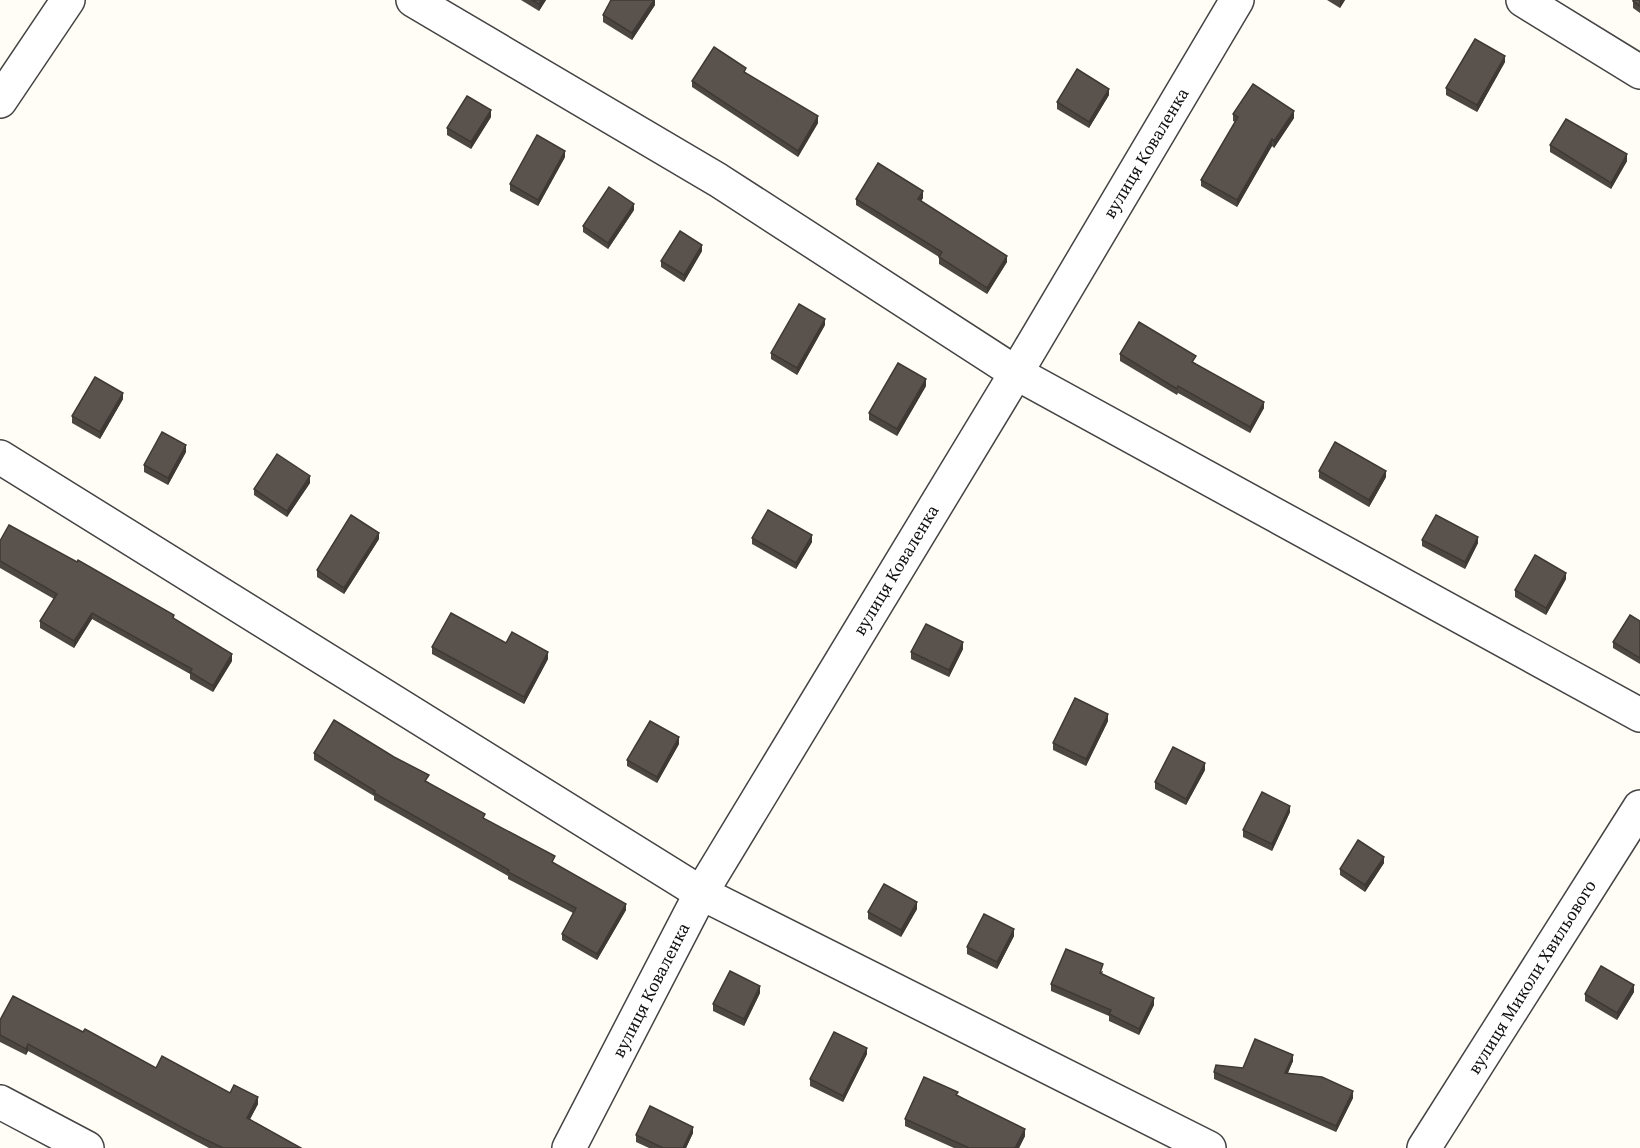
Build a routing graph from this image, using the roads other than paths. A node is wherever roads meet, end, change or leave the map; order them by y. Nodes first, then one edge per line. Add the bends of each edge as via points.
1 (68, 0) edge
2 (413, 0) edge
3 (1237, 0) edge
4 (1523, 0) edge
5 (1640, 72) edge
6 (0, 101) edge
7 (1016, 373) junction
8 (0, 457) edge
9 (1640, 715) edge
10 (1640, 807) edge
11 (701, 892) junction
12 (0, 1102) edge
13 (87, 1148) edge
14 (569, 1148) edge
15 (1209, 1148) edge
16 (1424, 1148) edge

1 - 6 street
2 - 7 street via 718,180
3 - 7 street, вулиця Коваленка
4 - 5 street
7 - 9 street
7 - 11 street, вулиця Коваленка
8 - 11 street
10 - 16 street, вулиця Миколи Хвильового
11 - 14 street, вулиця Коваленка
11 - 15 street
12 - 13 street

